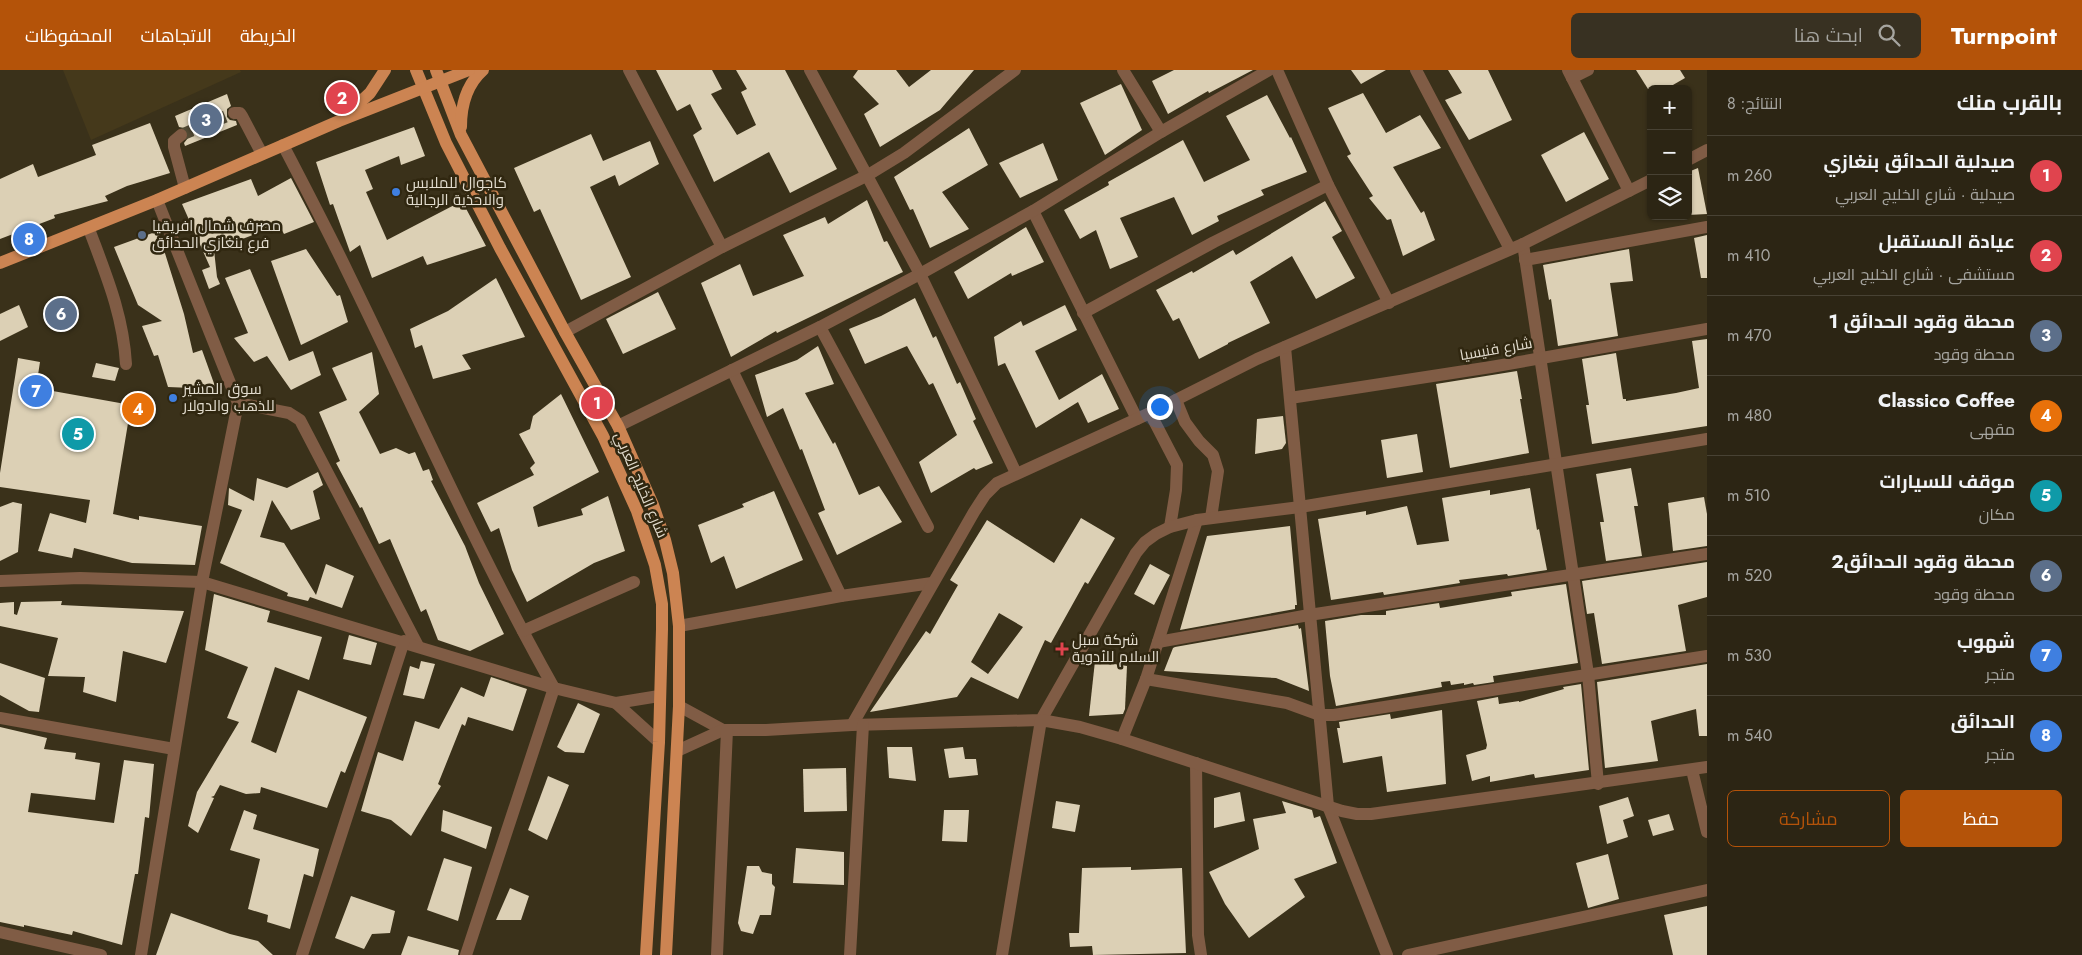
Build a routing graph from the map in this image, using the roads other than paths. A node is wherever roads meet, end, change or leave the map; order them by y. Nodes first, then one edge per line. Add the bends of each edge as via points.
1 (385, 70) edge
2 (416, 70) edge
3 (469, 70) edge
4 (483, 70) edge
5 (629, 70) edge
6 (810, 70) edge
7 (1015, 70) edge
8 (1123, 70) edge
9 (1269, 70) edge
10 (1277, 70) edge
11 (1416, 70) edge
12 (1588, 70) edge
13 (1570, 74) edge
14 (438, 76) edge
15 (422, 89) junction
16 (234, 113) dead end
17 (339, 120) junction
18 (1161, 132) junction
19 (181, 135) dead end
20 (461, 135) junction
21 (284, 145) junction
22 (1707, 150) edge
23 (262, 154) junction
24 (1692, 158) edge
25 (868, 175) junction
26 (1647, 182) edge
27 (1328, 185) junction
28 (185, 188) junction
29 (1630, 191) junction
30 (156, 200) junction
31 (1033, 211) junction
32 (1707, 227) edge
33 (89, 228) junction
34 (1523, 244) junction
35 (722, 247) junction
36 (1510, 249) junction
37 (1525, 260) junction
38 (0, 263) edge
39 (920, 274) junction
40 (1388, 303) junction
41 (1083, 313) junction
42 (820, 327) junction
43 (1707, 329) edge
44 (565, 332) junction
45 (1285, 347) junction
46 (1541, 358) junction
47 (126, 364) dead end
48 (732, 370) junction
49 (1290, 398) junction
50 (1176, 400) junction
51 (238, 403) junction
52 (1150, 414) junction
53 (1137, 419) junction
54 (618, 426) junction
55 (1707, 439) edge
56 (1557, 465) junction
57 (1016, 473) junction
58 (1300, 507) junction
59 (1211, 518) junction
60 (1197, 520) junction
61 (928, 527) dead end
62 (1170, 527) junction
63 (1707, 554) edge
64 (1574, 576) junction
65 (0, 580) edge
66 (202, 582) junction
67 (634, 582) dead end
68 (932, 583) junction
69 (841, 596) junction
70 (1309, 615) junction
71 (679, 626) junction
72 (523, 631) junction
73 (404, 641) junction
74 (1158, 642) junction
75 (418, 646) junction
76 (1707, 656) edge
77 (1588, 674) junction
78 (1146, 679) junction
79 (554, 688) junction
80 (660, 696) junction
81 (616, 703) junction
82 (679, 706) junction
83 (1320, 715) junction
84 (0, 718) edge
85 (1041, 720) junction
86 (857, 725) junction
87 (725, 730) junction
88 (1122, 739) junction
89 (659, 742) junction
90 (174, 749) junction
91 (677, 751) junction
92 (1196, 763) junction
93 (1707, 767) edge
94 (1692, 770) junction
95 (1598, 784) junction
96 (1328, 806) junction
97 (1707, 832) edge
98 (1707, 890) edge
99 (0, 932) edge
100 (101, 955) edge
101 (141, 955) edge
102 (302, 955) edge
103 (466, 955) edge
104 (646, 955) edge
105 (666, 955) edge
106 (717, 955) edge
107 (850, 955) edge
108 (1002, 955) edge
109 (1201, 955) edge
110 (1386, 955) edge
111 (1408, 955) edge

1 - 17 main road via 370,93
2 - 15 main road, شارع الخليج العربي
3 - 14 main road
4 - 20 main road via 464,100
5 - 35 street
6 - 25 street
7 - 25 street via 904,153
8 - 18 street
9 - 18 street
10 - 27 street
11 - 36 street
12 - 13 street
13 - 29 street
14 - 15 main road
14 - 20 main road, شارع الخليج العربي
15 - 17 main road
15 - 80 main road, شارع الخليج العربي via 450,152 603,436 637,511 655,565 662,604
16 - 23 street via 240,113
17 - 21 main road
18 - 31 street
19 - 28 street via 174,141 174,147
20 - 44 main road, شارع الخليج العربي
21 - 23 main road
21 - 72 street
22 - 24 street
23 - 28 main road
25 - 35 street
25 - 39 street
26 - 29 street
27 - 40 street
27 - 41 street
28 - 30 main road
29 - 34 street
30 - 33 main road
30 - 51 street
31 - 39 street
31 - 41 street
32 - 37 street
33 - 38 main road
33 - 47 street via 118,308
34 - 36 street
34 - 37 street
35 - 44 street
36 - 40 street
37 - 46 street
39 - 42 street
39 - 57 street
40 - 45 street
41 - 53 street
42 - 48 street
42 - 61 street
43 - 46 street, شارع فنيسيا
44 - 54 main road, شارع الخليج العربي
45 - 49 street
45 - 50 street
46 - 49 street, شارع فنيسيا
46 - 56 street
48 - 54 street
48 - 69 street
49 - 58 street
50 - 52 street
50 - 59 street via 1185,422 1216,463 1218,471
51 - 66 street
51 - 75 street via 289,413 300,420
52 - 53 street
52 - 62 street via 1177,465
53 - 57 street
54 - 71 main road, شارع الخليج العربي via 665,540 674,573
55 - 56 street
56 - 58 street
56 - 64 street
57 - 68 street via 997,483 985,495
58 - 59 street
58 - 70 street
59 - 60 street
60 - 62 street
60 - 74 street
62 - 85 street via 1136,552
63 - 64 street
64 - 70 street
64 - 77 street
65 - 66 street via 80,578
66 - 73 street
66 - 90 street
67 - 72 street
68 - 69 street
68 - 86 street
69 - 71 street
70 - 74 street
70 - 83 street
71 - 82 main road, شارع الخليج العربي
72 - 79 street
73 - 75 street
73 - 102 street
74 - 78 street
75 - 79 street
76 - 77 street
77 - 83 street
77 - 95 street
78 - 83 street via 1287,703
78 - 88 street
79 - 81 street
79 - 103 street
80 - 81 street
80 - 89 main road, شارع الخليج العربي
81 - 89 street
82 - 87 street
82 - 91 main road, شارع الخليج العربي
83 - 96 street
84 - 90 street
85 - 86 street
85 - 88 street
85 - 108 street
86 - 87 street
86 - 107 street
87 - 91 street
87 - 106 street
88 - 92 street
89 - 104 main road, شارع الخليج العربي
90 - 101 street
91 - 105 main road, شارع الخليج العربي
92 - 96 street
92 - 109 street
93 - 94 street
94 - 95 street
94 - 97 street
95 - 96 street via 1371,814 1357,814
96 - 110 street
98 - 111 street
99 - 100 street

